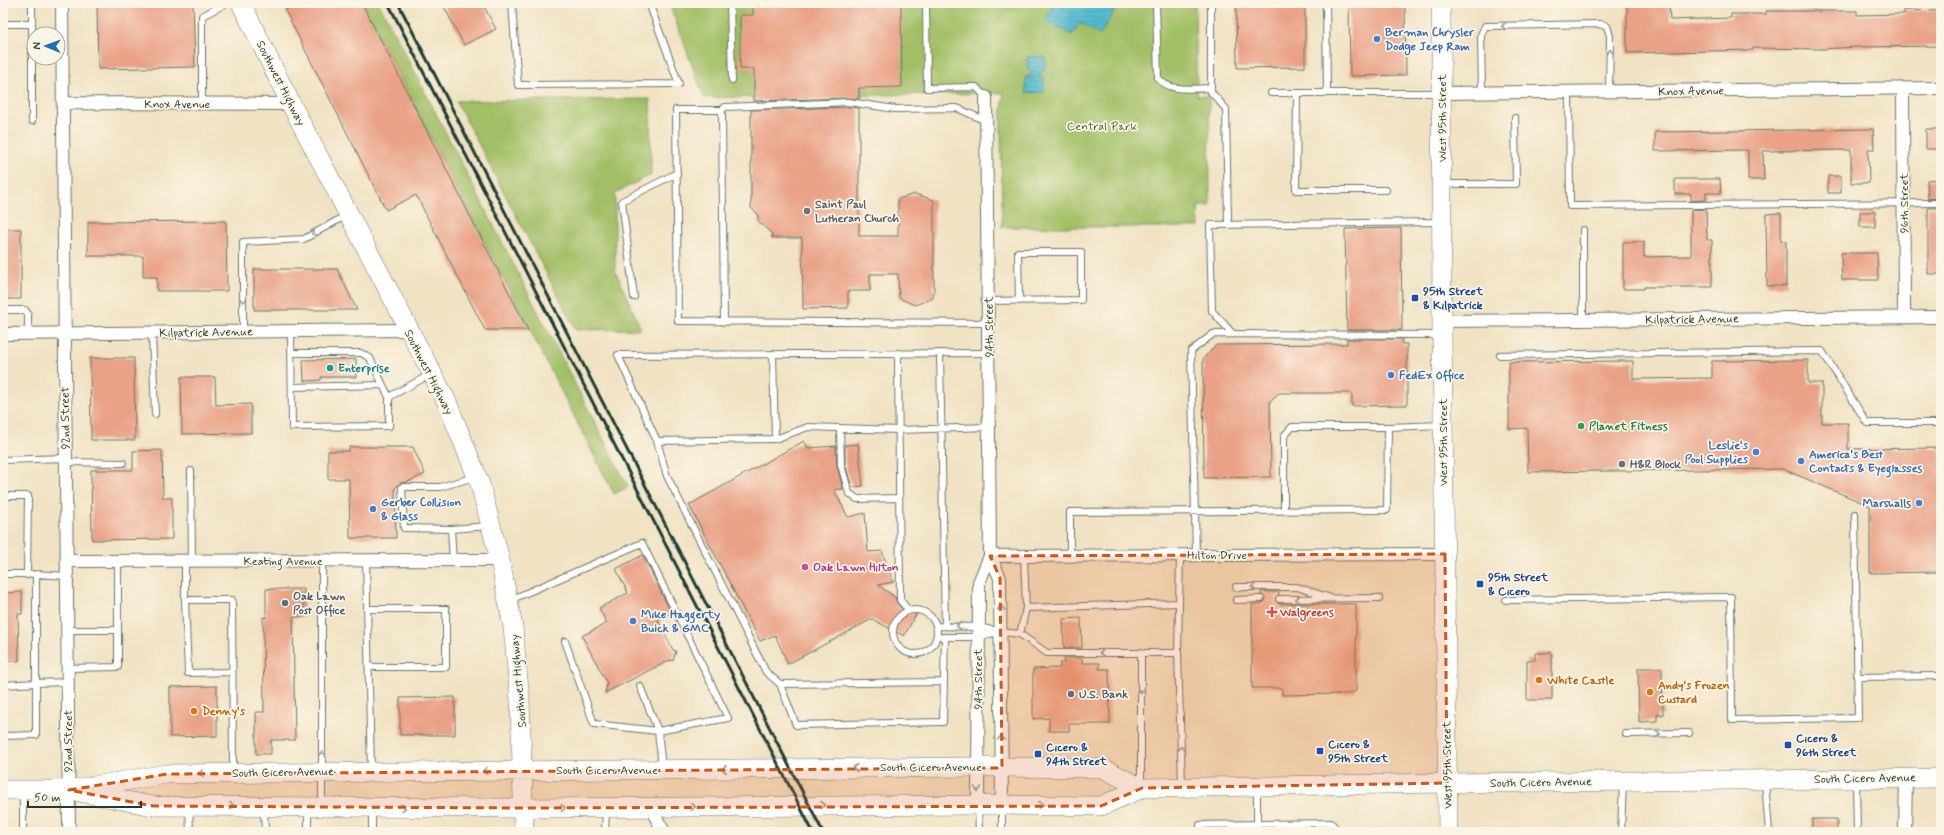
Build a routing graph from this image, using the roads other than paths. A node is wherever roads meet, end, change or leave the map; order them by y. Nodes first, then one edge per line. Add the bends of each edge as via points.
1 (32, 3) edge
2 (62, 3) edge
3 (227, 3) edge
4 (241, 3) edge
5 (512, 3) edge
6 (649, 3) edge
7 (730, 3) edge
8 (926, 3) edge
9 (1156, 3) edge
10 (1210, 3) edge
11 (1326, 3) edge
12 (1441, 3) edge
13 (3, 24) edge
14 (32, 24) junction
15 (732, 80) dead end
16 (1211, 88) junction
17 (1941, 88) edge
18 (1903, 89) junction
19 (1609, 91) junction
20 (1482, 92) junction
21 (1569, 92) junction
22 (1271, 93) dead end
23 (1327, 93) junction
24 (1442, 93) junction
25 (1297, 94) junction
26 (986, 97) joint
27 (63, 103) junction
28 (202, 104) junction
29 (291, 104) junction
30 (722, 110) junction
31 (1515, 118) dead end
32 (32, 121) dead end
33 (986, 121) junction
34 (677, 173) junction
35 (1442, 184) junction
36 (1386, 190) dead end
37 (1941, 203) edge
38 (1904, 204) junction
39 (348, 214) junction
40 (1442, 222) junction
41 (1228, 225) junction
42 (1583, 230) dead end
43 (634, 297) dead end
44 (988, 301) junction
45 (1019, 301) junction
46 (3, 310) edge
47 (1904, 317) junction
48 (1941, 317) edge
49 (1583, 320) junction
50 (724, 322) junction
51 (989, 323) junction
52 (1442, 328) junction
53 (408, 330) junction
54 (291, 331) junction
55 (243, 332) junction
56 (152, 333) junction
57 (3, 334) edge
58 (28, 334) junction
59 (65, 334) junction
60 (1233, 334) junction
61 (940, 353) junction
62 (989, 353) junction
63 (291, 354) junction
64 (773, 354) junction
65 (898, 354) junction
66 (1500, 354) dead end
67 (432, 374) junction
68 (383, 385) junction
69 (292, 387) junction
70 (389, 397) junction
71 (155, 414) dead end
72 (1941, 423) edge
73 (1443, 425) junction
74 (990, 427) junction
75 (1388, 427) junction
76 (840, 428) junction
77 (941, 428) junction
78 (899, 430) junction
79 (775, 439) junction
80 (657, 441) junction
81 (3, 460) edge
82 (66, 460) junction
83 (123, 463) dead end
84 (191, 471) dead end
85 (477, 476) junction
86 (3, 496) edge
87 (899, 498) junction
88 (1284, 510) junction
89 (1195, 511) junction
90 (1855, 514) dead end
91 (491, 526) junction
92 (451, 529) junction
93 (1444, 554) junction
94 (1180, 555) junction
95 (1196, 555) junction
96 (990, 556) junction
97 (1024, 556) junction
98 (1070, 556) junction
99 (500, 560) junction
100 (67, 561) junction
101 (118, 561) junction
102 (188, 561) junction
103 (322, 561) junction
104 (366, 561) junction
105 (453, 561) junction
106 (3, 574) edge
107 (27, 574) junction
108 (36, 574) junction
109 (67, 576) junction
110 (1236, 588) dead end
111 (1333, 598) junction
112 (1379, 598) dead end
113 (1261, 599) dead end
114 (1279, 599) dead end
115 (185, 600) junction
116 (1236, 600) dead end
117 (1506, 600) dead end
118 (508, 601) junction
119 (1179, 603) junction
120 (1026, 608) junction
121 (368, 609) junction
122 (909, 611) junction
123 (937, 626) junction
124 (945, 626) junction
125 (67, 630) junction
126 (118, 630) junction
127 (978, 632) junction
128 (1001, 632) junction
129 (1020, 634) junction
130 (936, 637) junction
131 (944, 637) junction
132 (565, 641) dead end
133 (1141, 652) junction
134 (1178, 653) junction
135 (369, 667) junction
136 (67, 668) junction
137 (232, 672) junction
138 (1941, 676) edge
139 (1857, 677) junction
140 (68, 682) junction
141 (944, 682) junction
142 (36, 683) junction
143 (780, 684) junction
144 (3, 685) edge
145 (640, 686) dead end
146 (658, 731) junction
147 (1689, 733) dead end
148 (1626, 734) dead end
149 (3, 736) edge
150 (978, 767) junction
151 (1002, 768) junction
152 (524, 770) junction
153 (662, 770) junction
154 (372, 771) junction
155 (322, 772) junction
156 (233, 773) junction
157 (1856, 778) junction
158 (1906, 778) junction
159 (1941, 778) edge
160 (1765, 779) junction
161 (1623, 781) junction
162 (1447, 783) junction
163 (1257, 786) junction
164 (1142, 788) junction
165 (1182, 788) junction
166 (3, 790) edge
167 (23, 790) junction
168 (68, 790) junction
169 (189, 805) junction
170 (978, 805) junction
171 (1002, 805) junction
172 (264, 806) junction
173 (315, 807) junction
174 (650, 807) junction
175 (372, 808) junction
176 (524, 808) junction
177 (606, 808) junction
178 (1257, 824) junction
179 (23, 832) edge
180 (69, 832) edge
181 (190, 832) edge
182 (265, 832) edge
183 (308, 832) edge
184 (372, 832) edge
185 (524, 832) edge
186 (605, 832) edge
187 (664, 832) edge
188 (979, 832) edge
189 (1002, 832) edge
190 (1200, 832) edge
191 (1339, 832) edge
192 (1448, 832) edge
193 (1621, 832) edge
194 (1769, 832) edge
195 (1857, 832) edge
196 (1905, 832) edge

1 - 14 lane
2 - 27 street, 92nd Street
3 - 28 lane via 202,16
4 - 29 main road, Southwest Highway
5 - 6 lane via 518,85 679,84
7 - 15 lane
8 - 26 lane via 927,88 976,86
9 - 16 lane via 1158,78 1163,84 1174,88
10 - 16 lane
11 - 23 lane
12 - 24 main road, West 95th Street
13 - 14 lane
14 - 32 lane
16 - 41 lane via 1211,92 1226,109
17 - 18 street, Knox Avenue
18 - 19 street, Knox Avenue
18 - 38 street, 96th Street
19 -> 20 lane via 1610,36 1607,26 1600,24 1484,26 1481,35
19 - 21 street, Knox Avenue
20 - 21 street, Knox Avenue
20 - 24 street, Knox Avenue
21 - 38 lane via 1570,206
22 - 25 lane
23 - 24 lane
23 - 25 lane
24 - 35 main road, West 95th Street
25 - 36 lane via 1296,190
26 - 33 street, 94th Street
27 - 28 street, Knox Avenue
27 - 59 street, 92nd Street
28 - 29 street, Knox Avenue
29 - 39 main road, Southwest Highway
30 - 33 lane via 725,107 849,102 895,109 957,108
30 - 34 lane via 676,110
30 - 50 lane
31 - 35 lane via 1516,184
33 - 44 street, 94th Street
34 - 43 lane via 622,201
34 - 50 lane via 678,321
35 - 40 main road, West 95th Street
37 - 38 lane
38 - 47 street, 96th Street
39 - 53 main road, Southwest Highway
39 -> 55 lane via 304,239 243,242
40 - 41 lane
40 - 52 main road, West 95th Street
41 - 60 lane via 1210,225 1212,311
42 - 49 lane
44 - 45 lane
44 - 51 street, 94th Street
45 - 45 lane via 1082,300 1081,252 1018,252
46 - 58 lane via 25,310 28,314
47 - 48 street, Kilpatrick Avenue
47 - 49 street, Kilpatrick Avenue
49 - 52 street, Kilpatrick Avenue
50 - 51 lane
51 - 62 street, 94th Street
52 - 60 lane
52 - 73 main road, West 95th Street
53 - 54 street, Kilpatrick Avenue
53 - 67 main road, Southwest Highway
54 - 55 street, Kilpatrick Avenue
54 - 63 lane
55 - 56 street, Kilpatrick Avenue
56 - 59 street, Kilpatrick Avenue
56 - 71 lane
57 - 58 street, Kilpatrick Avenue
58 - 59 street, Kilpatrick Avenue
59 - 82 street, 92nd Street
60 - 89 lane via 1213,334 1191,351
61 - 62 lane
61 - 65 lane
61 - 77 lane
62 - 74 street, 94th Street
63 - 68 lane via 362,353 370,358
63 - 69 lane
64 - 65 lane
64 - 79 lane
64 - 80 lane via 618,355
65 - 78 lane
66 - 72 lane via 1822,351 1867,423
67 - 70 lane
67 - 85 main road, Southwest Highway via 447,402
68 - 69 lane
68 - 70 lane
69 - 70 lane via 292,427 389,426
73 - 75 lane
73 - 93 main road, West 95th Street
74 - 77 lane
74 - 96 street, 94th Street
75 - 88 lane via 1292,427 1284,436
75 - 88 lane via 1387,510
76 - 78 lane
76 - 79 lane via 808,427
76 - 87 lane via 841,465 849,494 857,499
77 - 78 lane
77 - 124 lane
78 - 87 lane
79 - 80 lane
80 - 143 lane via 667,476 766,672
81 - 82 lane
82 - 83 lane
82 - 100 street, 92nd Street
84 - 102 lane
85 - 91 main road, Southwest Highway
85 - 92 lane via 440,487 402,487 404,528
86 - 107 lane via 28,496
87 - 122 lane via 900,600
88 - 89 lane
89 - 95 lane
89 - 98 lane via 1070,512
90 - 139 lane
91 - 92 lane
91 - 99 main road, Southwest Highway
92 - 105 lane
93 - 95 street, Hilton Drive
93 - 162 main road, West 95th Street
94 - 95 street, Hilton Drive
94 - 98 street, Hilton Drive
94 - 119 lane
96 - 97 street, Hilton Drive
96 - 127 street, 94th Street via 978,582
128 -> 96 street, 94th Street via 1000,578
97 - 98 street, Hilton Drive
97 - 120 lane
99 - 105 street, Keating Avenue
99 - 118 main road, Southwest Highway
100 - 101 street, Keating Avenue
100 - 109 street, 92nd Street
101 - 102 street, Keating Avenue
101 - 126 lane
102 - 103 street, Keating Avenue
102 - 115 lane
103 - 104 street, Keating Avenue
155 -> 103 lane
104 - 105 street, Keating Avenue
104 - 121 lane
106 - 107 lane
107 - 108 lane
108 - 109 lane
108 - 142 lane
109 - 125 street, 92nd Street
111 -> 110 lane via 1296,587
111 - 112 lane
111 -> 114 lane
113 - 116 lane
115 - 137 lane via 188,673
115 - 137 lane via 232,600
117 - 139 lane via 1731,597 1732,720 1858,718
118 - 146 lane via 642,543 728,718
118 - 152 main road, Southwest Highway via 520,700
119 - 120 lane
119 - 134 lane
120 - 129 lane
121 - 135 lane
121 - 135 lane via 446,609 446,667
122 - 123 lane via 916,610 929,615
122 - 130 lane via 898,619 895,625 894,638 902,650 922,654 933,646
123 - 124 lane
123 - 130 lane
127 -> 124 lane
125 - 126 lane
125 - 136 street, 92nd Street
126 - 136 lane via 118,668
127 - 128 lane
127 - 128 lane
127 - 131 lane
127 - 150 street, 94th Street
128 - 129 lane
151 -> 128 street, 94th Street
133 -> 129 lane via 1047,653
130 - 131 lane
131 - 141 lane
132 - 146 lane via 594,724
133 - 134 lane
133 -> 164 lane
165 -> 134 lane
135 - 154 lane
136 - 140 street, 92nd Street
137 - 156 lane
138 - 139 lane
140 - 142 lane
140 - 168 street, 92nd Street
141 - 143 lane
141 - 143 lane via 943,722 796,725
142 - 144 lane
142 - 149 lane via 36,735
145 - 146 lane
146 - 153 lane
148 -> 147 lane
150 - 151 main road, South Cicero Avenue
150 -> 153 main road, South Cicero Avenue
150 -> 170 street, 94th Street
151 - 164 main road, South Cicero Avenue via 1102,768
151 - 171 street, 94th Street
152 - 153 main road, South Cicero Avenue
152 -> 154 main road, South Cicero Avenue
152 - 176 main road, Southwest Highway
154 - 155 main road, South Cicero Avenue
155 - 156 main road, South Cicero Avenue
155 - 173 lane
156 -> 168 main road, South Cicero Avenue via 167,774
157 - 158 main road, South Cicero Avenue
157 - 160 main road, South Cicero Avenue
157 - 195 lane
158 - 159 main road, South Cicero Avenue
158 - 196 street
160 - 161 main road, South Cicero Avenue
160 - 194 lane
161 - 162 main road, South Cicero Avenue
161 - 193 lane
162 - 163 main road, South Cicero Avenue
162 - 192 main road, West 95th Street
163 - 165 main road, South Cicero Avenue
163 - 178 lane
164 - 165 main road, South Cicero Avenue
171 -> 164 main road, South Cicero Avenue via 1101,806
166 - 167 main road, South Cicero Avenue
167 - 168 main road, South Cicero Avenue
167 - 179 lane
168 - 169 main road, South Cicero Avenue via 153,806
168 - 180 street, 92nd Street
169 -> 172 main road, South Cicero Avenue
169 - 181 lane
170 - 171 main road, South Cicero Avenue
174 -> 170 main road, South Cicero Avenue
170 - 188 lane
171 - 189 lane
172 - 173 main road, South Cicero Avenue
172 - 182 lane
173 - 175 main road, South Cicero Avenue
173 - 183 lane
174 - 177 main road, South Cicero Avenue
174 - 187 street
175 -> 176 main road, South Cicero Avenue
175 - 184 lane
176 -> 177 main road, South Cicero Avenue
176 - 185 main road, Southwest Highway
177 - 186 lane
178 - 190 lane via 1200,825
178 - 191 lane via 1332,824

